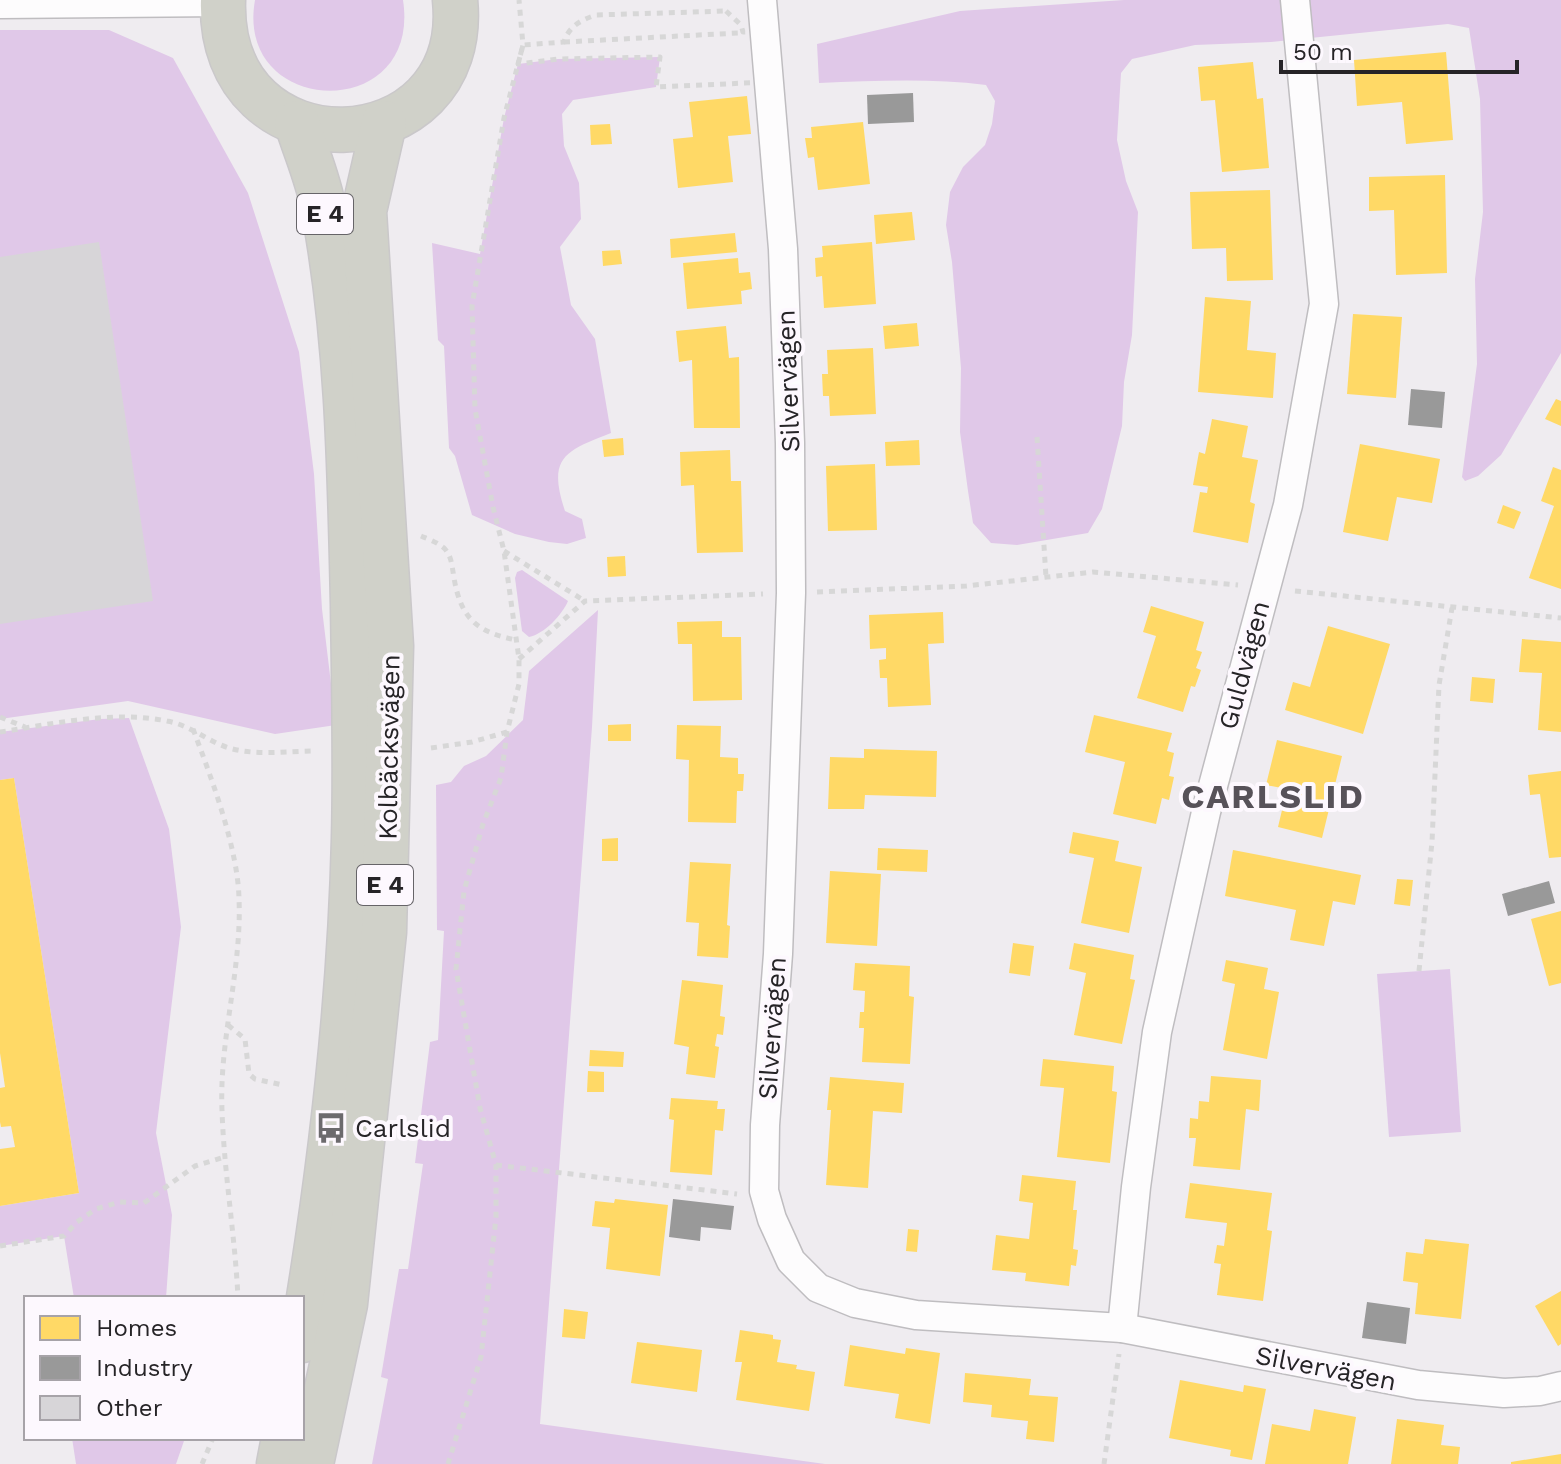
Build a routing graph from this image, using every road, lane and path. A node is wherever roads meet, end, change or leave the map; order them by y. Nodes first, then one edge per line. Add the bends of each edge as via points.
1 (455, 0) edge
2 (519, 0) edge
3 (762, 0) edge
4 (1295, 0) edge
5 (223, 1) edge
6 (0, 4) edge
7 (754, 32) junction
8 (564, 42) junction
9 (523, 45) junction
10 (518, 64) junction
11 (769, 82) junction
12 (297, 123) junction
13 (384, 123) junction
14 (1037, 437) dead end
15 (417, 534) dead end
16 (504, 551) junction
17 (1046, 577) junction
18 (1265, 588) junction
19 (791, 593) junction
20 (585, 601) junction
21 (1452, 608) junction
22 (1561, 618) edge
23 (516, 640) junction
24 (519, 659) junction
25 (0, 717) edge
26 (28, 728) junction
27 (193, 729) junction
28 (0, 732) edge
29 (507, 732) junction
30 (431, 748) dead end
31 (316, 751) dead end
32 (1419, 971) dead end
33 (227, 1025) junction
34 (283, 1085) dead end
35 (225, 1157) junction
36 (496, 1165) junction
37 (764, 1191) junction
38 (0, 1246) edge
39 (238, 1296) edge
40 (304, 1326) edge
41 (1122, 1328) junction
42 (1561, 1386) edge
43 (212, 1440) edge
44 (284, 1440) edge
45 (202, 1464) edge
46 (279, 1464) edge
47 (311, 1464) edge
48 (448, 1464) edge
49 (1104, 1464) edge

1 - 13 highway via 458,26 447,64 411,108
2 - 9 path
3 - 7 street
4 - 18 street, Guldvägen via 1324,304 1288,505
5 - 6 street
5 - 12 highway via 223,29 232,60 249,89
7 - 8 path
7 - 8 path via 726,11 596,15 581,20
7 - 11 path
8 - 9 path
9 - 10 path
10 - 11 path via 660,57 656,87
10 - 16 path via 472,306 475,409
11 - 19 street, Silvervägen via 783,249
12 - 13 highway via 346,132
12 - 40 highway, Kolbäcksvägen / E 4 via 324,208 339,309 350,473 354,720 347,980
13 - 47 highway, Kolbäcksvägen / E 4 via 364,211 391,646 384,932 345,1304
14 - 17 path
15 - 23 path via 436,542 450,557 467,616 486,633
16 - 20 path
16 - 23 path
17 - 18 path via 1093,572
17 - 19 path
18 - 21 path
18 - 41 street, Guldvägen via 1206,812 1157,1032
19 - 20 path
19 - 37 street, Silvervägen
20 - 24 path
21 - 22 path
21 - 32 path via 1439,685
23 - 24 path
24 - 29 path via 519,684
25 - 26 path
26 - 27 path via 129,718
26 - 28 path
27 - 31 path via 228,748
27 - 33 path via 228,839 239,896
29 - 30 path
29 - 36 path via 501,778 464,891 456,969 480,1108
33 - 34 path via 245,1039 249,1074
33 - 35 path via 221,1108
35 - 38 path via 195,1166 144,1203 96,1209 64,1236
35 - 39 path
36 - 37 path via 731,1194
36 - 48 path via 496,1217 481,1357
37 - 41 street, Silvervägen via 791,1261 818,1288 855,1303 916,1315
41 - 42 street, Silvervägen via 1418,1385 1504,1393
41 - 49 path
43 - 45 path
44 - 46 highway

